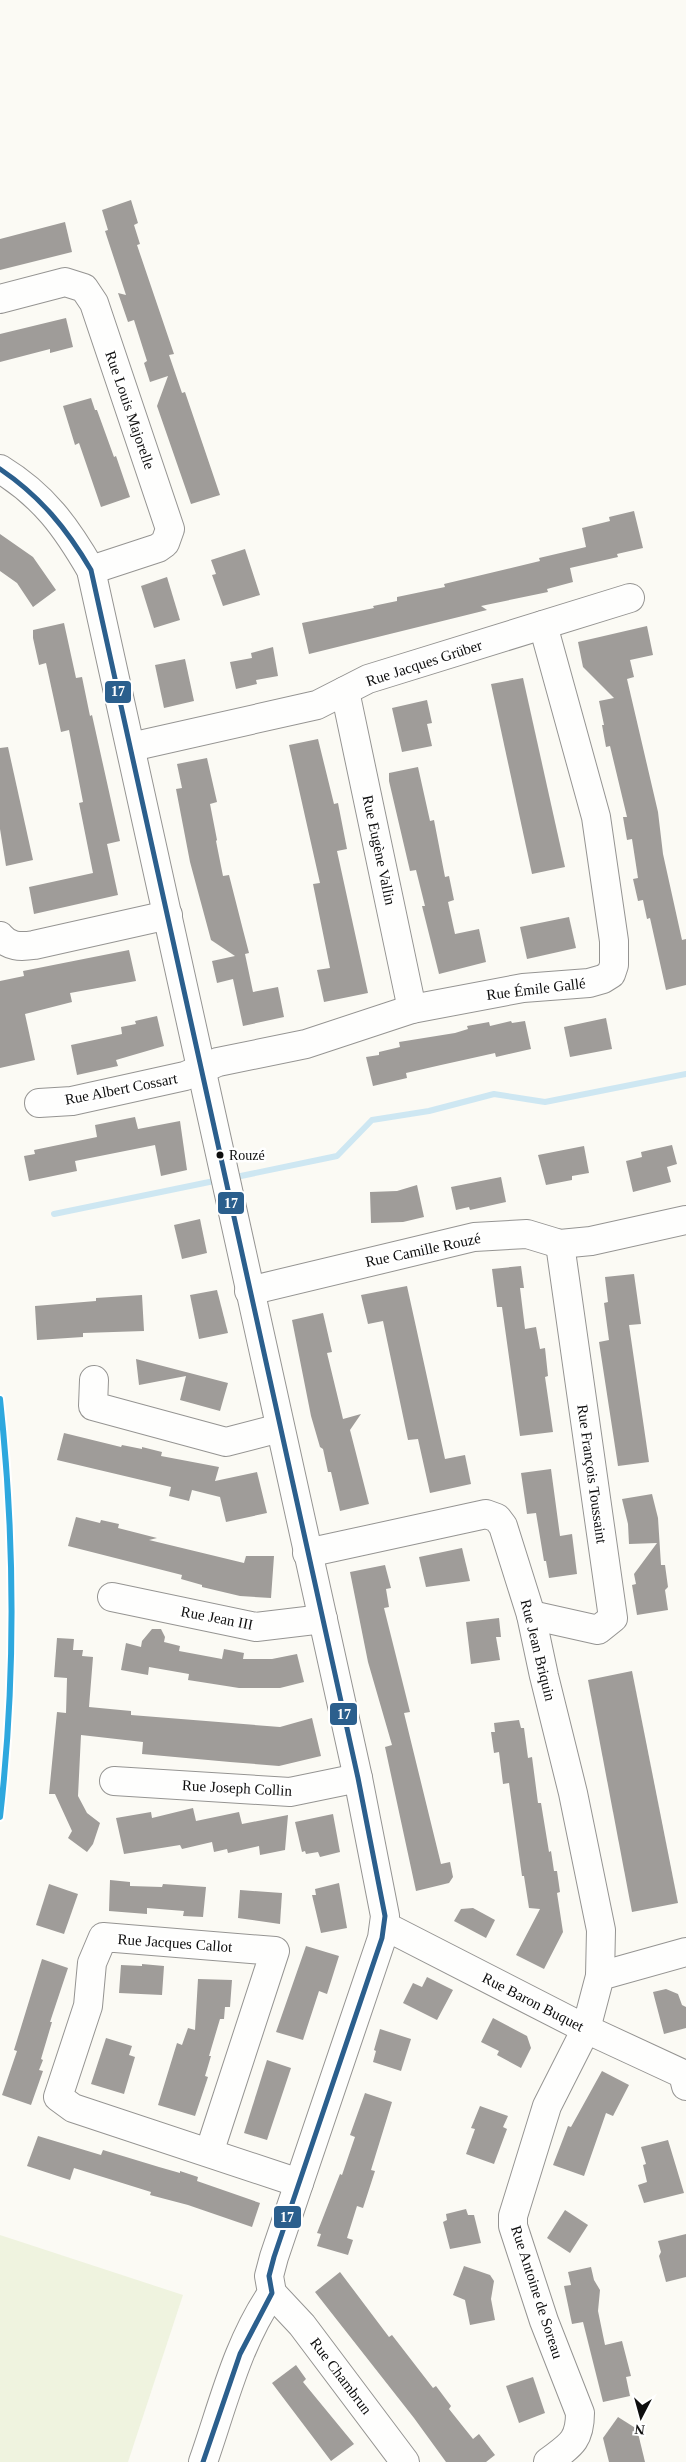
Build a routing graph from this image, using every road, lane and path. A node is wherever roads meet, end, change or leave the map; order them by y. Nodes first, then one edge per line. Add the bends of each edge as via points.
1 (0, 299) edge
2 (0, 469) edge
3 (91, 570) junction
4 (630, 598) dead end
5 (543, 625) junction
6 (345, 691) junction
7 (131, 747) junction
8 (168, 915) junction
9 (0, 936) edge
10 (412, 1009) junction
11 (201, 1069) junction
12 (39, 1103) dead end
13 (686, 1220) edge
14 (560, 1244) junction
15 (250, 1290) junction
16 (94, 1380) dead end
17 (280, 1428) junction
18 (307, 1553) junction
19 (112, 1597) dead end
20 (531, 1615) junction
21 (323, 1619) junction
22 (358, 1778) junction
23 (114, 1781) dead end
24 (385, 1926) junction
25 (686, 1952) edge
26 (600, 1976) junction
27 (586, 2028) junction
28 (684, 2080) edge
29 (209, 2153) junction
30 (299, 2183) junction
31 (272, 2294) junction
32 (203, 2462) edge
33 (405, 2462) edge
34 (548, 2462) edge

1 - 3 street, Rue Louis Majorelle via 65,282 84,288 94,302 170,530 158,548
2 - 3 street via 51,509
3 - 7 street
4 - 5 street, Rue Jacques Grüber
5 - 6 street, Rue Jacques Grüber via 368,679
5 - 10 street, Rue Émile Gallé via 596,817 614,941 611,974 589,983 523,988
6 - 7 street, Rue Jacques Grüber via 317,705
6 - 10 street, Rue Eugène Vallin
7 - 8 street
8 - 9 street via 34,946 12,945
8 - 11 street
10 - 11 street, Rue Émile Gallé via 306,1044 218,1062
11 - 12 street, Rue Albert Cossart via 185,1076 72,1101
11 - 15 street
13 - 14 street, Rue Camille Rouzé
14 - 15 street, Rue Camille Rouzé via 527,1234 474,1237
14 - 20 street, Rue François Toussaint via 613,1618 598,1630
15 - 17 street
16 - 17 street via 93,1406 226,1442
17 - 18 street
18 - 20 street, Rue Jean Briquin via 486,1514 497,1518 503,1526
18 - 21 street
19 - 21 street, Rue Jean III via 256,1627
20 - 26 street, Rue Jean Briquin via 601,1930
21 - 22 street
22 - 23 street, Rue Joseph Collin via 290,1792
22 - 24 street via 383,1899
24 - 27 street, Rue Baron Buquet
24 - 30 street
25 - 26 street
26 - 27 street, Rue Jean Briquin
27 - 28 street, Rue Baron Buquet
27 - 34 street, Rue Antoine de Soreau via 547,2106 513,2216 513,2226 544,2321 580,2413 576,2438
29 - 29 street, Rue Jacques Callot via 275,1950 102,1937 92,1963 88,2006 58,2097 73,2108
29 - 30 street, Rue Jacques Callot
30 - 31 street via 269,2276
31 - 32 street via 244,2342
31 - 33 street, Rue Chambrun via 302,2325

